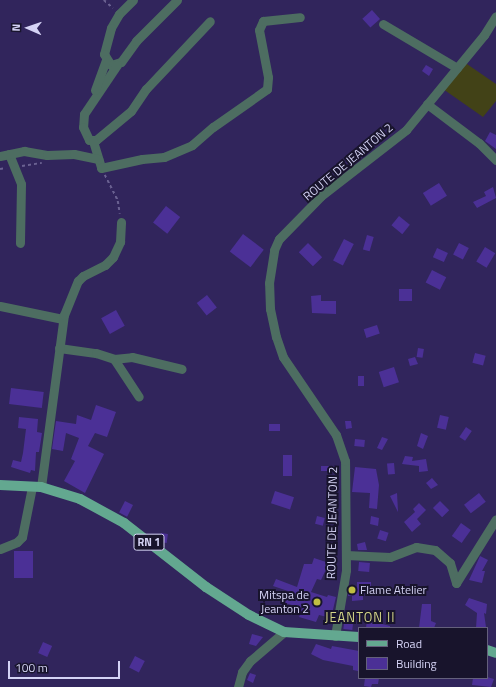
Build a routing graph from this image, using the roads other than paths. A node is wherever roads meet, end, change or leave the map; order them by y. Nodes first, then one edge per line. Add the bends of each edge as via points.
1 (133, 0) edge
2 (177, 0) edge
3 (496, 16) edge
4 (300, 17) dead end
5 (210, 21) dead end
6 (383, 24) dead end
7 (106, 59) junction
8 (117, 65) junction
9 (457, 68) junction
10 (427, 104) junction
11 (88, 108) junction
12 (93, 141) junction
13 (4, 155) edge
14 (496, 160) edge
15 (99, 164) junction
16 (121, 222) road end
17 (20, 243) dead end
18 (0, 306) edge
19 (64, 319) junction
20 (59, 348) junction
21 (114, 359) junction
22 (182, 369) dead end
23 (139, 397) dead end
24 (0, 485) edge
25 (36, 487) junction
26 (496, 519) edge
27 (0, 549) edge
28 (346, 555) junction
29 (284, 632) junction
30 (335, 636) junction
31 (358, 637) edge
32 (238, 687) edge

1 - 7 street via 119,14 111,28
2 - 8 street
3 - 9 street, ROUTE DE JEANTON 2
4 - 15 street via 267,19 260,24 268,77 267,89 263,94 175,154
5 - 12 street via 146,89 131,112
6 - 9 street
7 - 8 street via 111,65
7 - 11 street
8 - 11 street
9 - 10 street, ROUTE DE JEANTON 2
10 - 14 street via 480,143
10 - 28 street, ROUTE DE JEANTON 2 via 406,130 321,196 279,239 269,272 270,310 283,357 336,435 345,461
11 - 12 street via 84,114 83,127 87,138
12 - 15 street
13 - 15 street via 24,151 47,155 74,154
13 - 17 street via 21,184
16 - 19 street via 120,242 113,256 105,265 78,281
18 - 19 street
19 - 20 street
20 - 21 street via 96,353
20 - 25 street
21 - 22 street via 132,357
21 - 23 street
24 - 25 main road, RN 1
25 - 27 street via 22,537
25 - 29 main road, RN 1 via 80,499 124,523 206,587 249,615
26 - 28 street via 456,583 450,563 435,550 416,547 390,558
28 - 30 street, ROUTE DE JEANTON 2 via 346,570
29 - 30 main road, RN 1
29 - 32 street via 250,661 242,672
30 - 31 main road, RN 1

